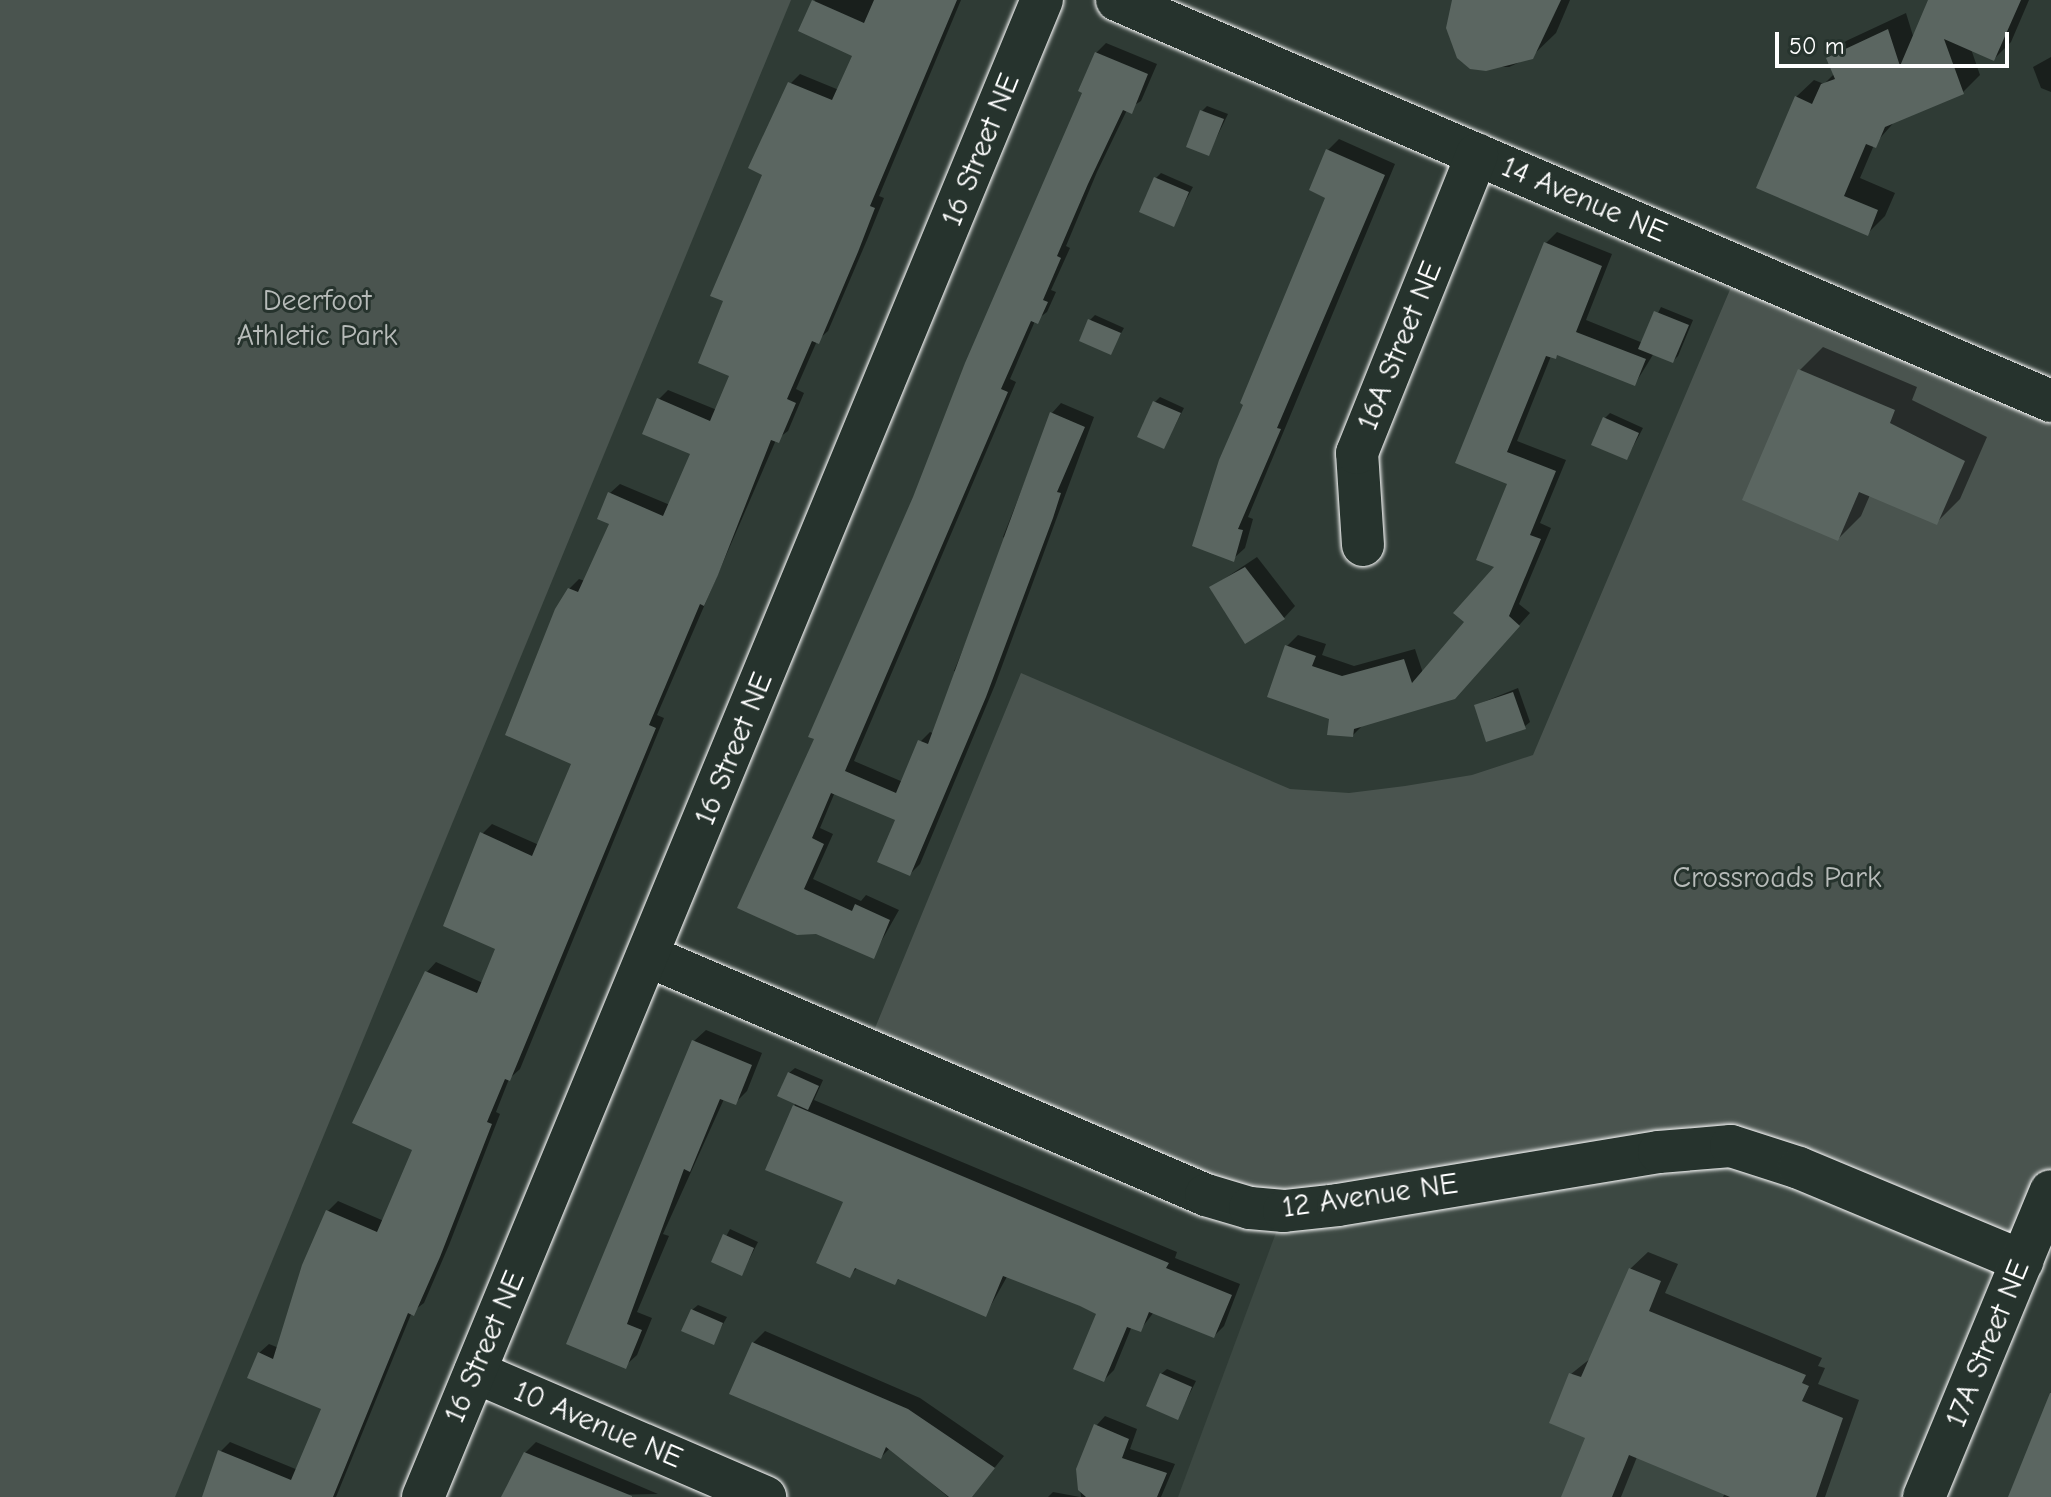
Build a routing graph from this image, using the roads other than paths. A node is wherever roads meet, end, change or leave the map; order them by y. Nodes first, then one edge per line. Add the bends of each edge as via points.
1 (1042, 0) edge
2 (1117, 0) edge
3 (1477, 154) junction
4 (2051, 401) edge
5 (1363, 545) dead end
6 (648, 956) junction
7 (2051, 1191) edge
8 (2022, 1261) junction
9 (475, 1372) junction
10 (423, 1497) edge
11 (765, 1497) edge
12 (1924, 1497) edge

1 - 6 street, 16 Street NE
2 - 3 street, 14 Avenue NE
3 - 4 street, 14 Avenue NE
3 - 5 street, 16A Street NE via 1357,453
6 - 8 street, 12 Avenue NE via 1206,1195 1250,1208 1284,1211 1338,1205 1659,1152 1731,1146 1799,1168
6 - 9 street, 16 Street NE
7 - 8 street, 17A Street NE
8 - 12 street, 17A Street NE
9 - 10 street, 16 Street NE
9 - 11 street, 10 Avenue NE

